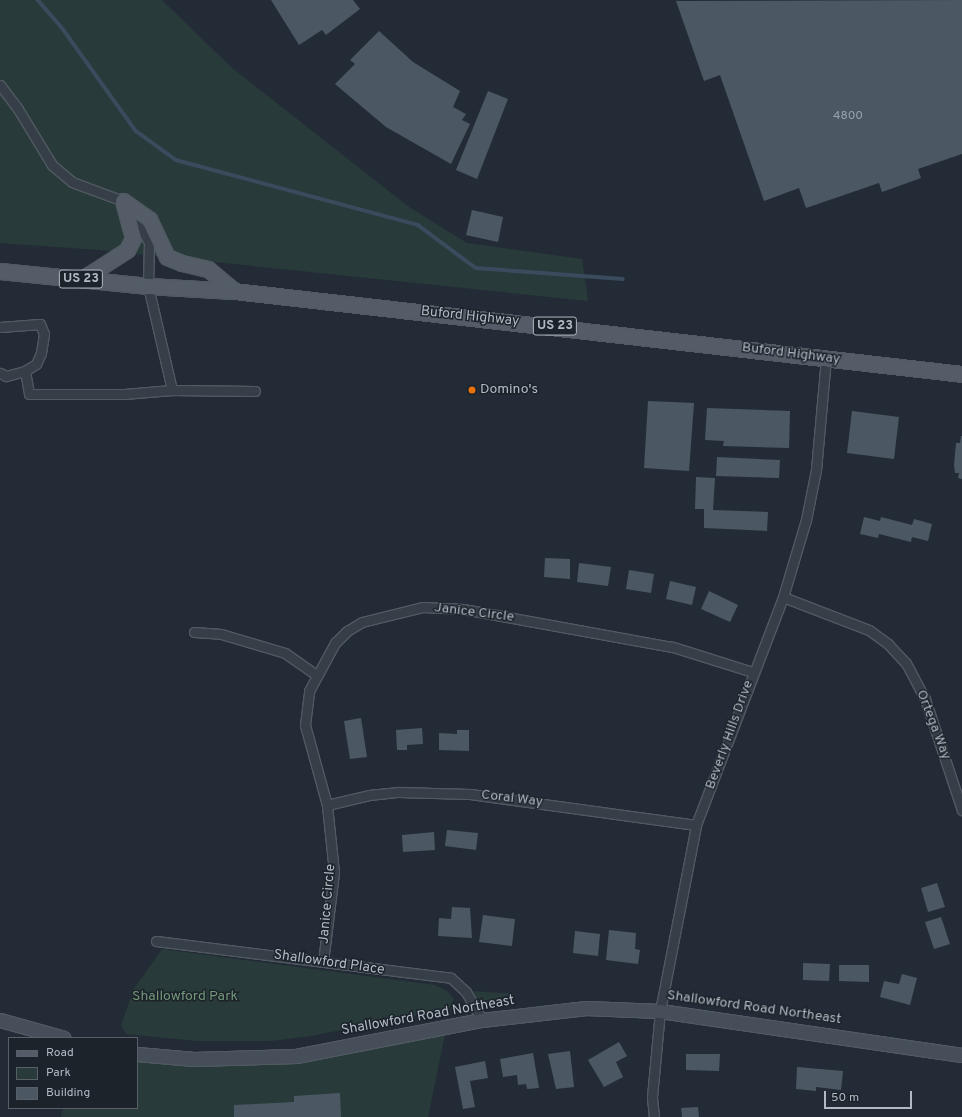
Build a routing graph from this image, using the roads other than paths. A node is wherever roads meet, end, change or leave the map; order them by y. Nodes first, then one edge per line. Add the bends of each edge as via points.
1 (0, 85) edge
2 (123, 202) junction
3 (0, 271) edge
4 (82, 279) junction
5 (148, 286) junction
6 (234, 291) junction
7 (0, 327) edge
8 (826, 358) junction
9 (25, 371) junction
10 (0, 373) edge
11 (962, 374) edge
12 (172, 390) junction
13 (255, 391) dead end
14 (783, 598) junction
15 (194, 632) dead end
16 (753, 672) junction
17 (317, 675) junction
18 (327, 805) junction
19 (962, 810) edge
20 (696, 825) junction
21 (156, 941) dead end
22 (323, 962) junction
23 (660, 1011) junction
24 (0, 1020) edge
25 (482, 1020) junction
26 (60, 1037) edge
27 (138, 1054) edge
28 (962, 1054) edge
29 (654, 1117) edge

1 - 2 street via 18,109 52,166 72,182
2 - 4 main road via 132,238 127,250
2 - 5 street via 149,242
2 - 6 main road via 149,219 167,257 208,269
3 - 4 main road, Buford Highway / US 23
4 - 5 main road, Buford Highway / US 23
5 - 6 main road, Buford Highway / US 23
5 - 12 street
6 - 8 main road, Buford Highway / US 23
7 - 9 street via 40,324 44,334 41,353 36,364
8 - 11 main road, Buford Highway / US 23
8 - 14 street, Beverly Hills Drive via 816,470 806,520
9 - 10 street via 6,376
9 - 12 street via 29,394 124,394
12 - 13 street
14 - 16 street, Beverly Hills Drive
14 - 19 street, Ortega Way via 869,630 888,644 906,663 925,699
15 - 17 street via 221,634 285,653
16 - 17 street, Janice Circle via 659,644 463,609 423,607 362,622 347,631 335,643
16 - 20 street, Beverly Hills Drive
17 - 18 street, Janice Circle via 309,691 305,725
18 - 20 street, Coral Way via 369,795 399,792 470,794
18 - 22 street, Janice Circle via 334,872
20 - 23 street, Beverly Hills Drive
21 - 22 street, Shallowford Place
22 - 25 street, Shallowford Place via 451,978 466,992
23 - 25 street, Shallowford Road Northeast via 586,1008
23 - 28 street, Shallowford Road Northeast
23 - 29 street, Beverly Hills Drive via 652,1097
24 - 26 street
25 - 27 street, Shallowford Road Northeast via 296,1056 194,1059

